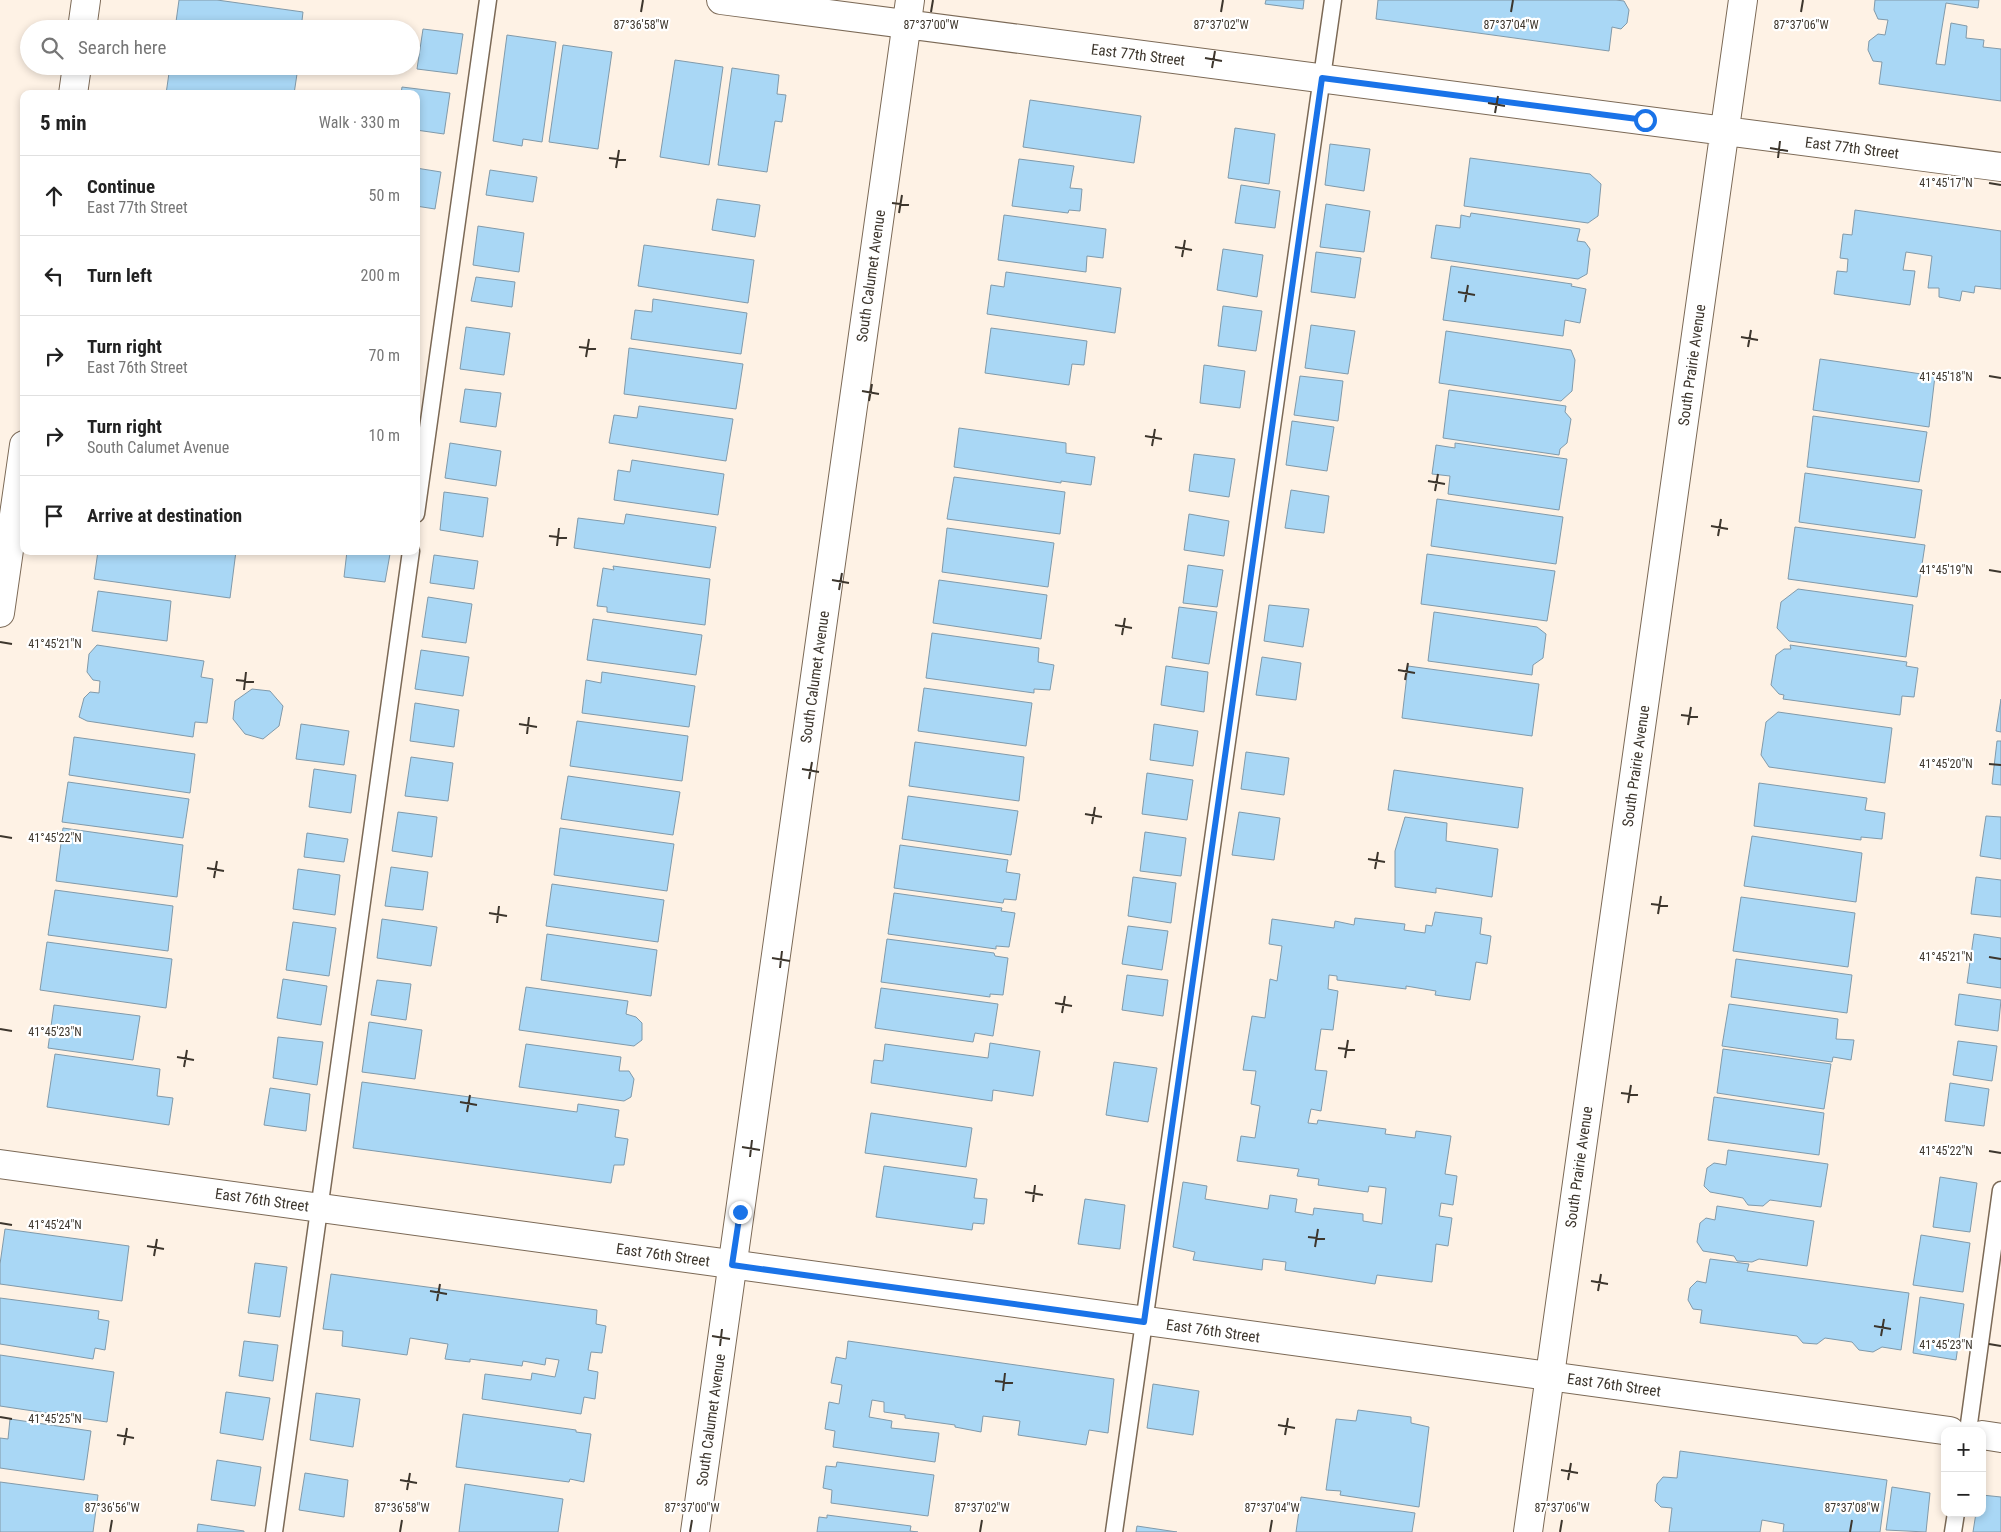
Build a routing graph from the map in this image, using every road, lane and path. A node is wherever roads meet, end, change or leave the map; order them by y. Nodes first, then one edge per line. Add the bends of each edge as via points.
1 (86, 0) edge
2 (488, 0) edge
3 (721, 0) edge
4 (1333, 0) edge
5 (1743, 0) edge
6 (908, 12) edge
7 (83, 20) edge
8 (76, 75) edge
9 (1322, 78) junction
10 (74, 90) edge
11 (1725, 131) junction
12 (2001, 168) edge
13 (20, 473) edge
14 (420, 485) edge
15 (410, 555) edge
16 (0, 613) edge
17 (0, 1164) edge
18 (2001, 1190) edge
19 (319, 1208) junction
20 (732, 1265) junction
21 (1144, 1322) junction
22 (1550, 1377) junction
23 (1969, 1427) edge
24 (1941, 1430) edge
25 (1986, 1436) edge
26 (2001, 1438) edge
27 (1955, 1517) edge
28 (274, 1532) edge
29 (695, 1532) edge
30 (1114, 1532) edge
31 (1528, 1532) edge
32 (1953, 1532) edge

1 - 7 street
2 - 14 lane
3 - 6 street, East 77th Street
4 - 9 lane
5 - 11 street, South Prairie Avenue
6 - 9 street, East 77th Street
6 - 20 street, South Calumet Avenue
8 - 10 street
9 - 11 street, East 77th Street
9 - 21 lane
11 - 12 street, East 77th Street
11 - 22 street, South Prairie Avenue
13 - 16 street
15 - 19 lane
17 - 19 street, East 76th Street
18 - 23 lane
19 - 20 street, East 76th Street
19 - 28 lane
20 - 21 street, East 76th Street
20 - 29 street, South Calumet Avenue
21 - 22 street, East 76th Street
21 - 30 lane
22 - 24 street, East 76th Street
22 - 31 street, South Prairie Avenue
25 - 26 street
27 - 32 lane

